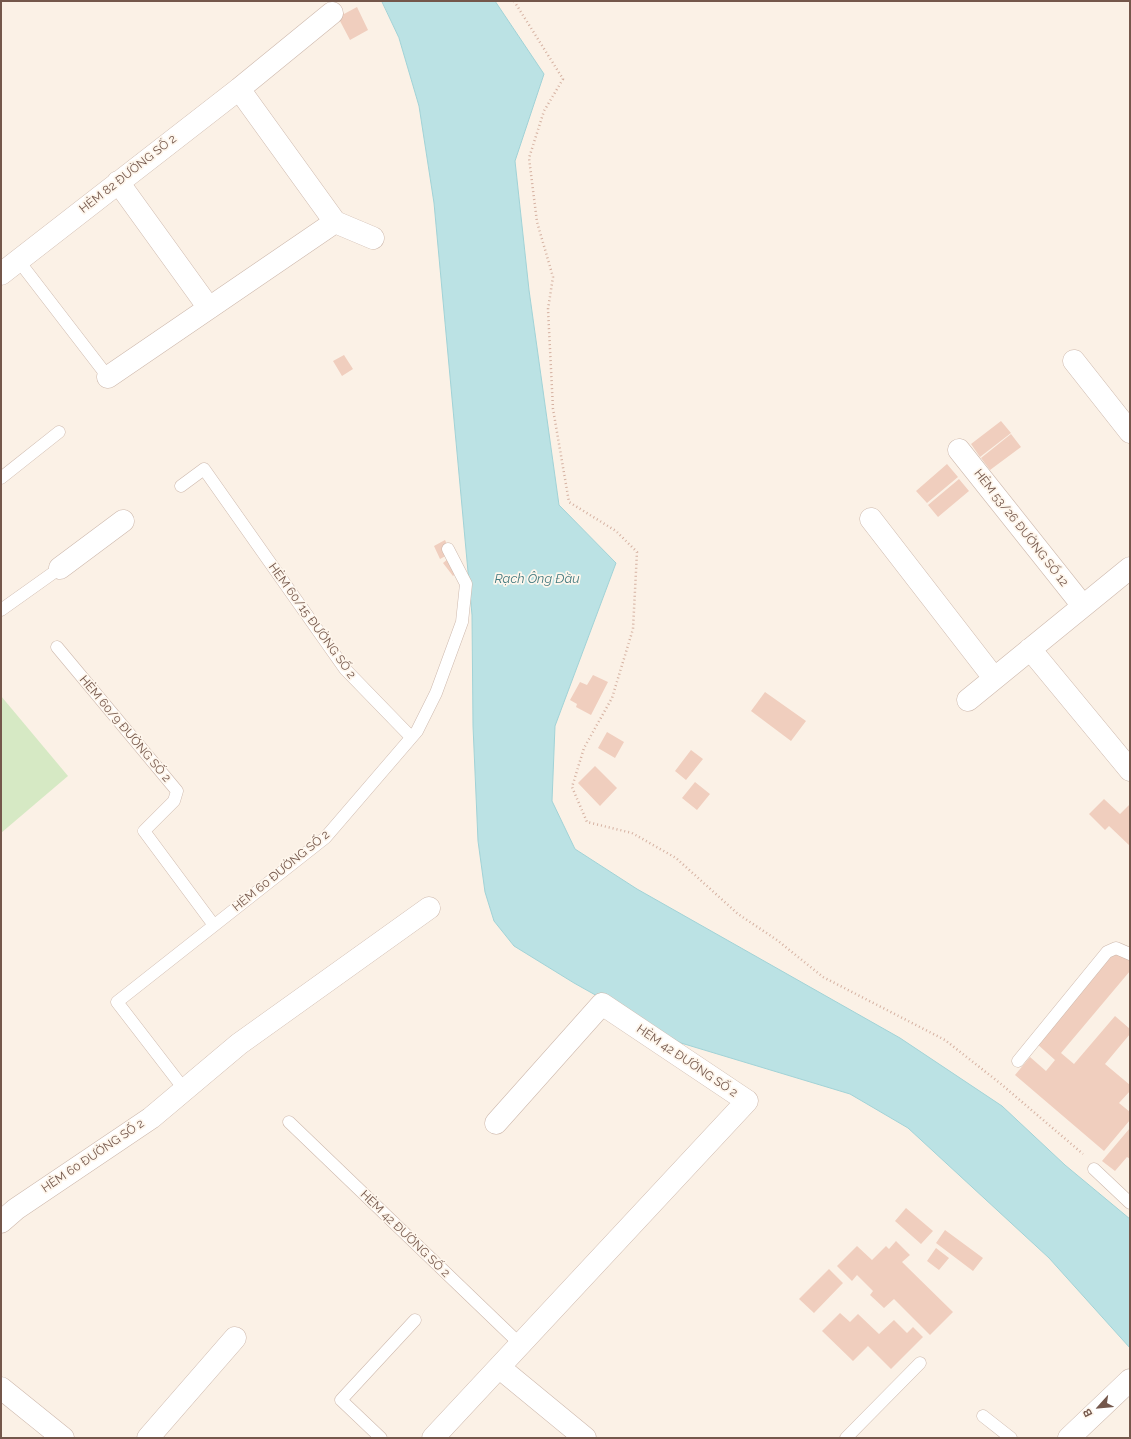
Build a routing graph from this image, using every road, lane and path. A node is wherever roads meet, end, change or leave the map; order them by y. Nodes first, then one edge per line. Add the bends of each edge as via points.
1 (514, 1) edge
2 (332, 13) dead end
3 (239, 89) junction
4 (118, 182) junction
5 (335, 222) junction
6 (373, 238) dead end
7 (18, 260) junction
8 (1, 274) edge
9 (208, 308) junction
10 (1074, 360) dead end
11 (108, 377) joint
12 (59, 432) dead end
13 (1130, 432) edge
14 (959, 450) dead end
15 (1, 478) edge
16 (181, 486) dead end
17 (871, 519) dead end
18 (123, 521) dead end
19 (448, 549) dead end
20 (60, 568) joint
21 (1130, 568) edge
22 (1083, 606) junction
23 (1, 610) edge
24 (56, 647) dead end
25 (1030, 649) junction
26 (994, 678) junction
27 (968, 700) dead end
28 (411, 737) junction
29 (1130, 770) edge
30 (429, 908) dead end
31 (213, 924) junction
32 (1130, 954) edge
33 (1018, 1061) dead end
34 (184, 1089) junction
35 (289, 1122) dead end
36 (496, 1123) dead end
37 (1094, 1169) joint
38 (1130, 1203) edge
39 (1, 1222) edge
40 (415, 1320) dead end
41 (236, 1338) dead end
42 (521, 1345) junction
43 (920, 1363) dead end
44 (500, 1368) junction
45 (1130, 1380) edge
46 (1, 1388) edge
47 (983, 1416) dead end
48 (63, 1438) edge
49 (148, 1438) edge
50 (381, 1438) edge
51 (433, 1438) edge
52 (586, 1438) edge
53 (846, 1438) edge
54 (1011, 1438) edge
55 (1069, 1438) edge

1 - 37 path via 563,79 544,111 529,158 537,222 554,277 548,309 552,409 569,502 616,531 637,552 632,629 612,698 584,748 572,787 586,822 632,833 676,858 738,914 777,940 824,977 945,1040 1044,1119 1084,1156
2 - 3 street, HẺM 82 ĐƯỜNG SỐ 2
3 - 4 street, HẺM 82 ĐƯỜNG SỐ 2
3 - 5 street
4 - 7 street, HẺM 82 ĐƯỜNG SỐ 2
4 - 9 street
5 - 6 street
5 - 9 street
7 - 8 street, HẺM 82 ĐƯỜNG SỐ 2
7 - 11 lane
9 - 11 street
10 - 13 street
12 - 15 lane
14 - 22 street, HẺM 53/26 ĐƯỜNG SỐ 12
16 - 28 lane, HẺM 60/15 ĐƯỜNG SỐ 2 via 204,469 345,669
17 - 26 street
18 - 20 street
19 - 28 lane, HẺM 60 ĐƯỜNG SỐ 2 via 466,584 462,622 436,693 417,731
20 - 23 lane
21 - 22 street
22 - 25 street
24 - 31 lane, HẺM 60/9 ĐƯỜNG SỐ 2 via 177,791 174,801 144,830
25 - 26 street
25 - 29 street
26 - 27 street
28 - 31 lane, HẺM 60 ĐƯỜNG SỐ 2 via 325,838
30 - 34 street, HẺM 60 ĐƯỜNG SỐ 2 via 239,1044
31 - 34 lane, HẺM 60 ĐƯỜNG SỐ 2 via 117,1002
32 - 33 lane via 1116,948 1107,952
34 - 39 street, HẺM 60 ĐƯỜNG SỐ 2 via 151,1118 16,1209
35 - 42 lane, HẺM 42 ĐƯỜNG SỐ 2
36 - 42 street, HẺM 42 ĐƯỜNG SỐ 2 via 602,1004 747,1101
37 - 38 lane
40 - 50 lane via 342,1400
41 - 49 street
42 - 44 street, HẺM 42 ĐƯỜNG SỐ 2
43 - 53 lane
44 - 51 street, HẺM 42 ĐƯỜNG SỐ 2
44 - 52 street
45 - 55 street
46 - 48 street
47 - 54 lane

